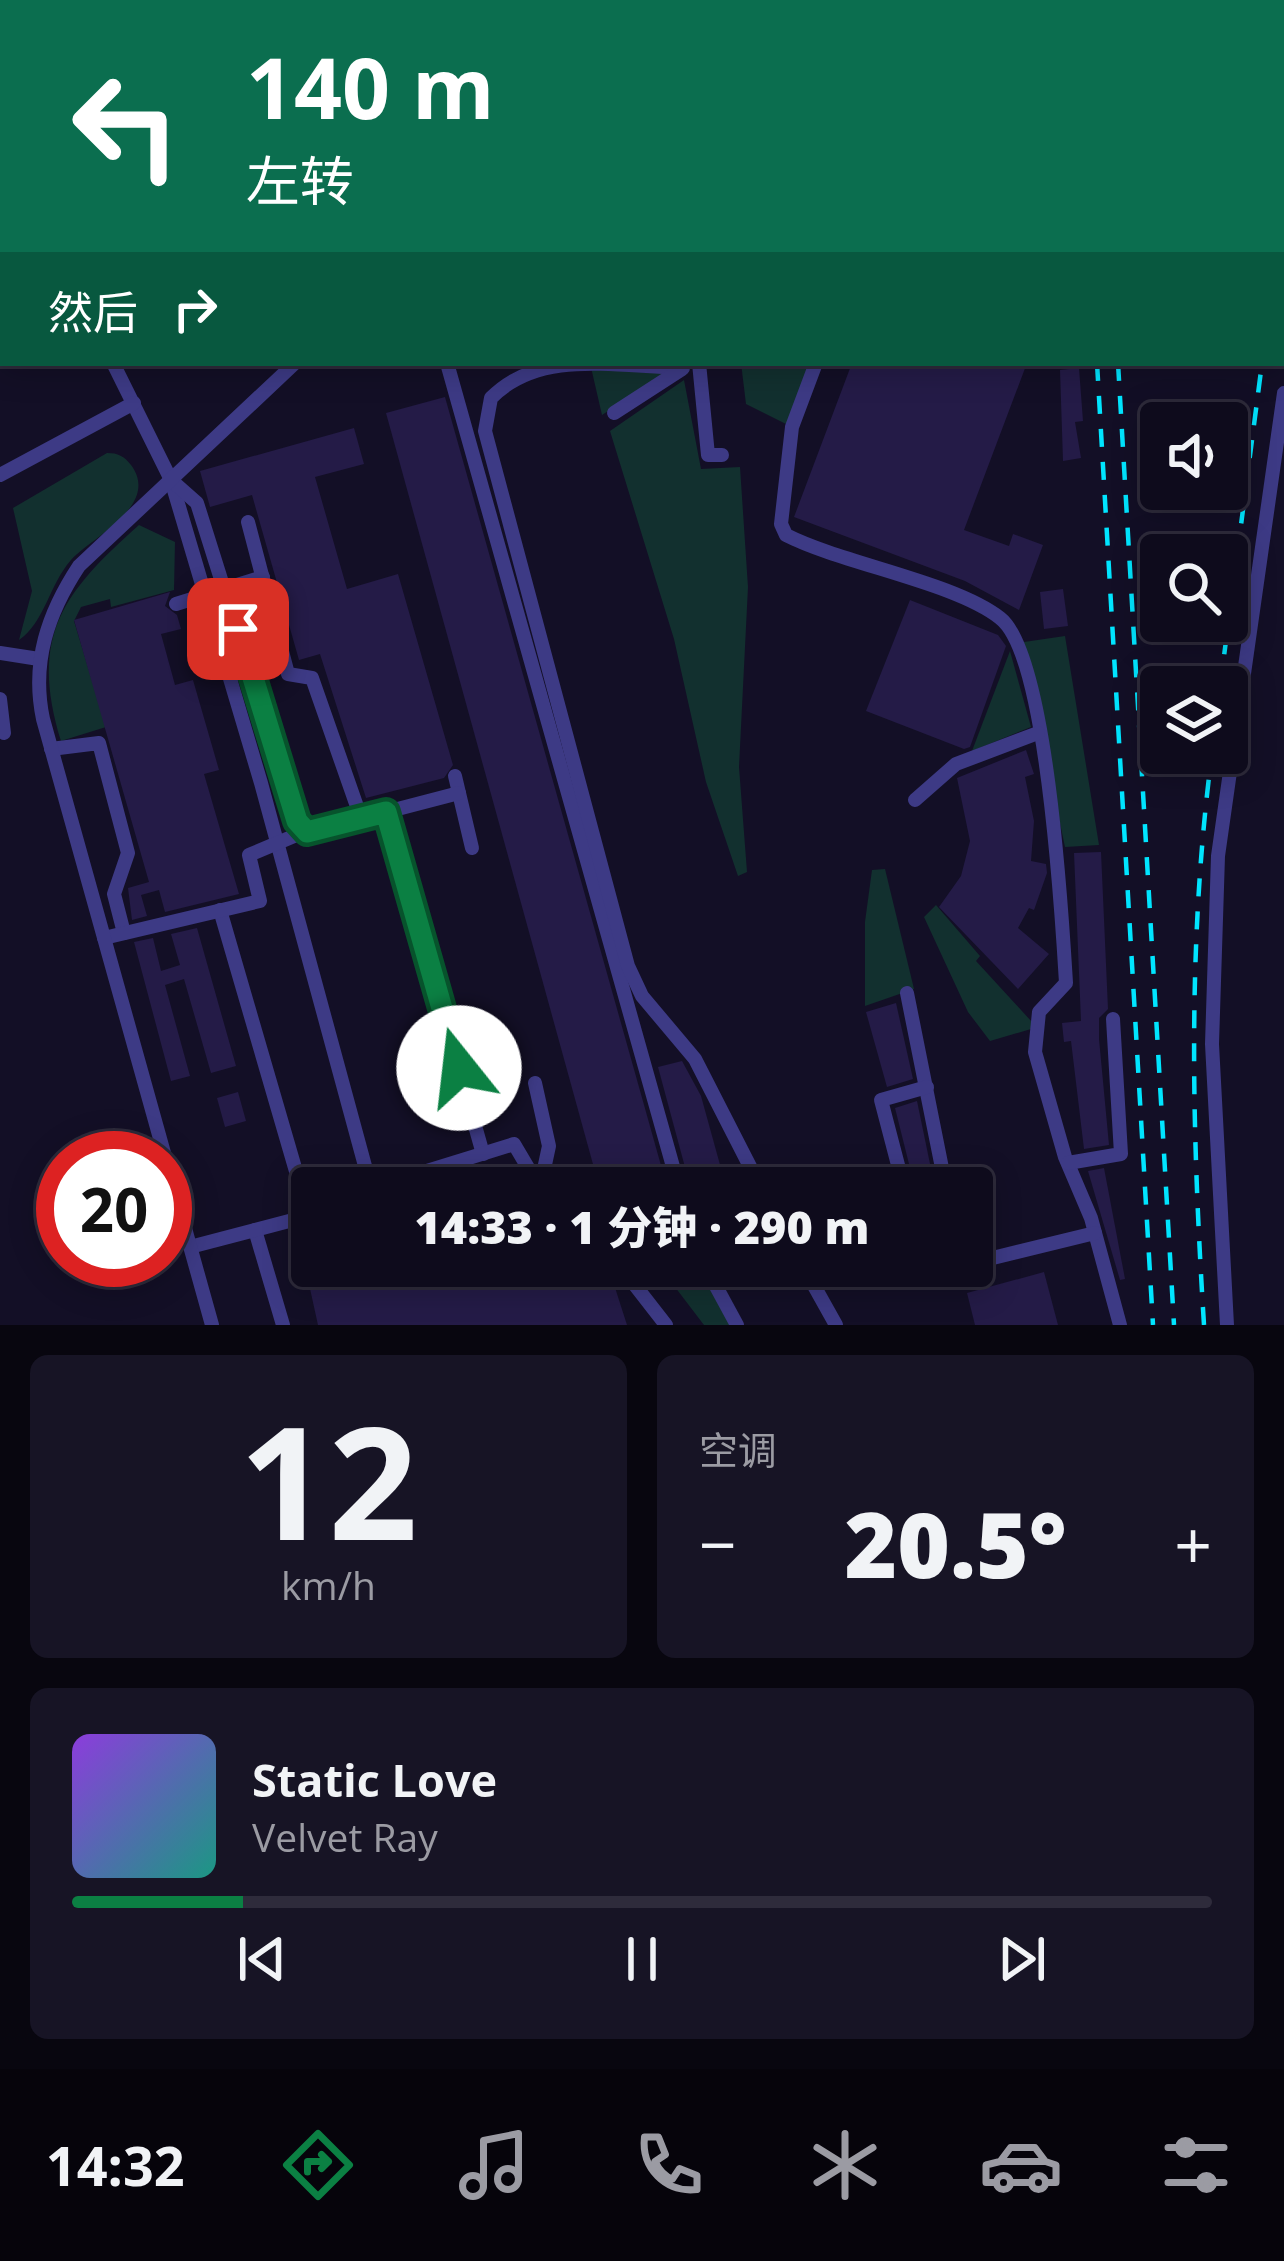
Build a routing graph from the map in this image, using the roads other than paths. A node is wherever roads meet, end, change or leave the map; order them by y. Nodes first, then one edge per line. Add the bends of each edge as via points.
1 (115, 366) edge
2 (292, 366) edge
3 (448, 366) edge
4 (542, 366) edge
5 (689, 366) edge
6 (691, 366) edge
7 (815, 366) edge
8 (1284, 393) edge
9 (134, 403) junction
10 (614, 413) dead end
11 (722, 455) dead end
12 (0, 475) edge
13 (171, 480) junction
14 (248, 522) dead end
15 (263, 577) junction
16 (224, 589) junction
17 (207, 596) junction
18 (176, 604) dead end
19 (0, 653) edge
20 (39, 659) junction
21 (0, 699) edge
22 (4, 733) dead end
23 (1038, 733) junction
24 (51, 748) junction
25 (455, 776) dead end
26 (459, 793) junction
27 (915, 800) dead end
28 (386, 812) junction
29 (361, 818) junction
30 (307, 832) junction
31 (277, 844) junction
32 (472, 848) dead end
33 (114, 894) junction
34 (93, 897) junction
35 (220, 910) junction
36 (124, 933) junction
37 (104, 938) junction
38 (907, 993) dead end
39 (1113, 1019) dead end
40 (535, 1083) dead end
41 (927, 1088) junction
42 (158, 1131) edge
43 (483, 1154) junction
44 (1068, 1163) junction
45 (296, 1167) edge
46 (365, 1167) edge
47 (440, 1167) edge
48 (528, 1167) edge
49 (544, 1167) edge
50 (674, 1167) edge
51 (750, 1167) edge
52 (898, 1167) edge
53 (942, 1167) edge
54 (291, 1220) edge
55 (255, 1230) junction
56 (1095, 1233) junction
57 (192, 1246) edge
58 (192, 1254) edge
59 (993, 1258) edge
60 (636, 1287) edge
61 (716, 1287) edge
62 (814, 1287) edge
63 (212, 1325) edge
64 (283, 1325) edge
65 (666, 1325) edge
66 (737, 1325) edge
67 (836, 1325) edge
68 (1120, 1325) edge
69 (1227, 1325) edge

1 - 9 street
2 - 13 street
3 - 50 street
4 - 51 street via 524,370 491,398 485,431 628,966 694,1059
5 - 10 street
6 - 11 street via 708,455
7 - 23 street via 792,427 786,535 1000,617 1013,631
8 - 69 street via 1218,856 1212,1044
9 - 12 street
9 - 13 street
13 - 16 street via 197,502
13 - 17 street
13 - 20 street via 80,566 58,597
14 - 15 street
15 - 16 street
15 - 29 street via 288,674 312,678
16 - 17 street
16 - 30 street
17 - 18 street
17 - 31 street
19 - 20 street
20 - 24 street via 37,691
21 - 22 street
23 - 27 street via 956,764
23 - 44 street via 1057,831 1066,983 1040,1012 1035,1052
24 - 33 street via 99,743 128,853
24 - 34 street
25 - 26 street
26 - 28 street
26 - 32 street
28 - 29 street
28 - 43 street
29 - 30 street
30 - 31 street
31 - 35 street via 249,855 260,901
31 - 46 street
33 - 34 street
33 - 36 street
34 - 37 street
35 - 36 street
35 - 45 street
36 - 37 street
37 - 42 street
38 - 41 street
39 - 44 street via 1121,1154
40 - 49 street via 549,1146
41 - 52 street via 880,1100
41 - 53 street
43 - 47 street
43 - 48 street via 514,1144
44 - 56 street
54 - 55 street
55 - 57 street
55 - 64 street
56 - 59 street
56 - 68 street
58 - 63 street
60 - 65 street
61 - 66 street
62 - 67 street

